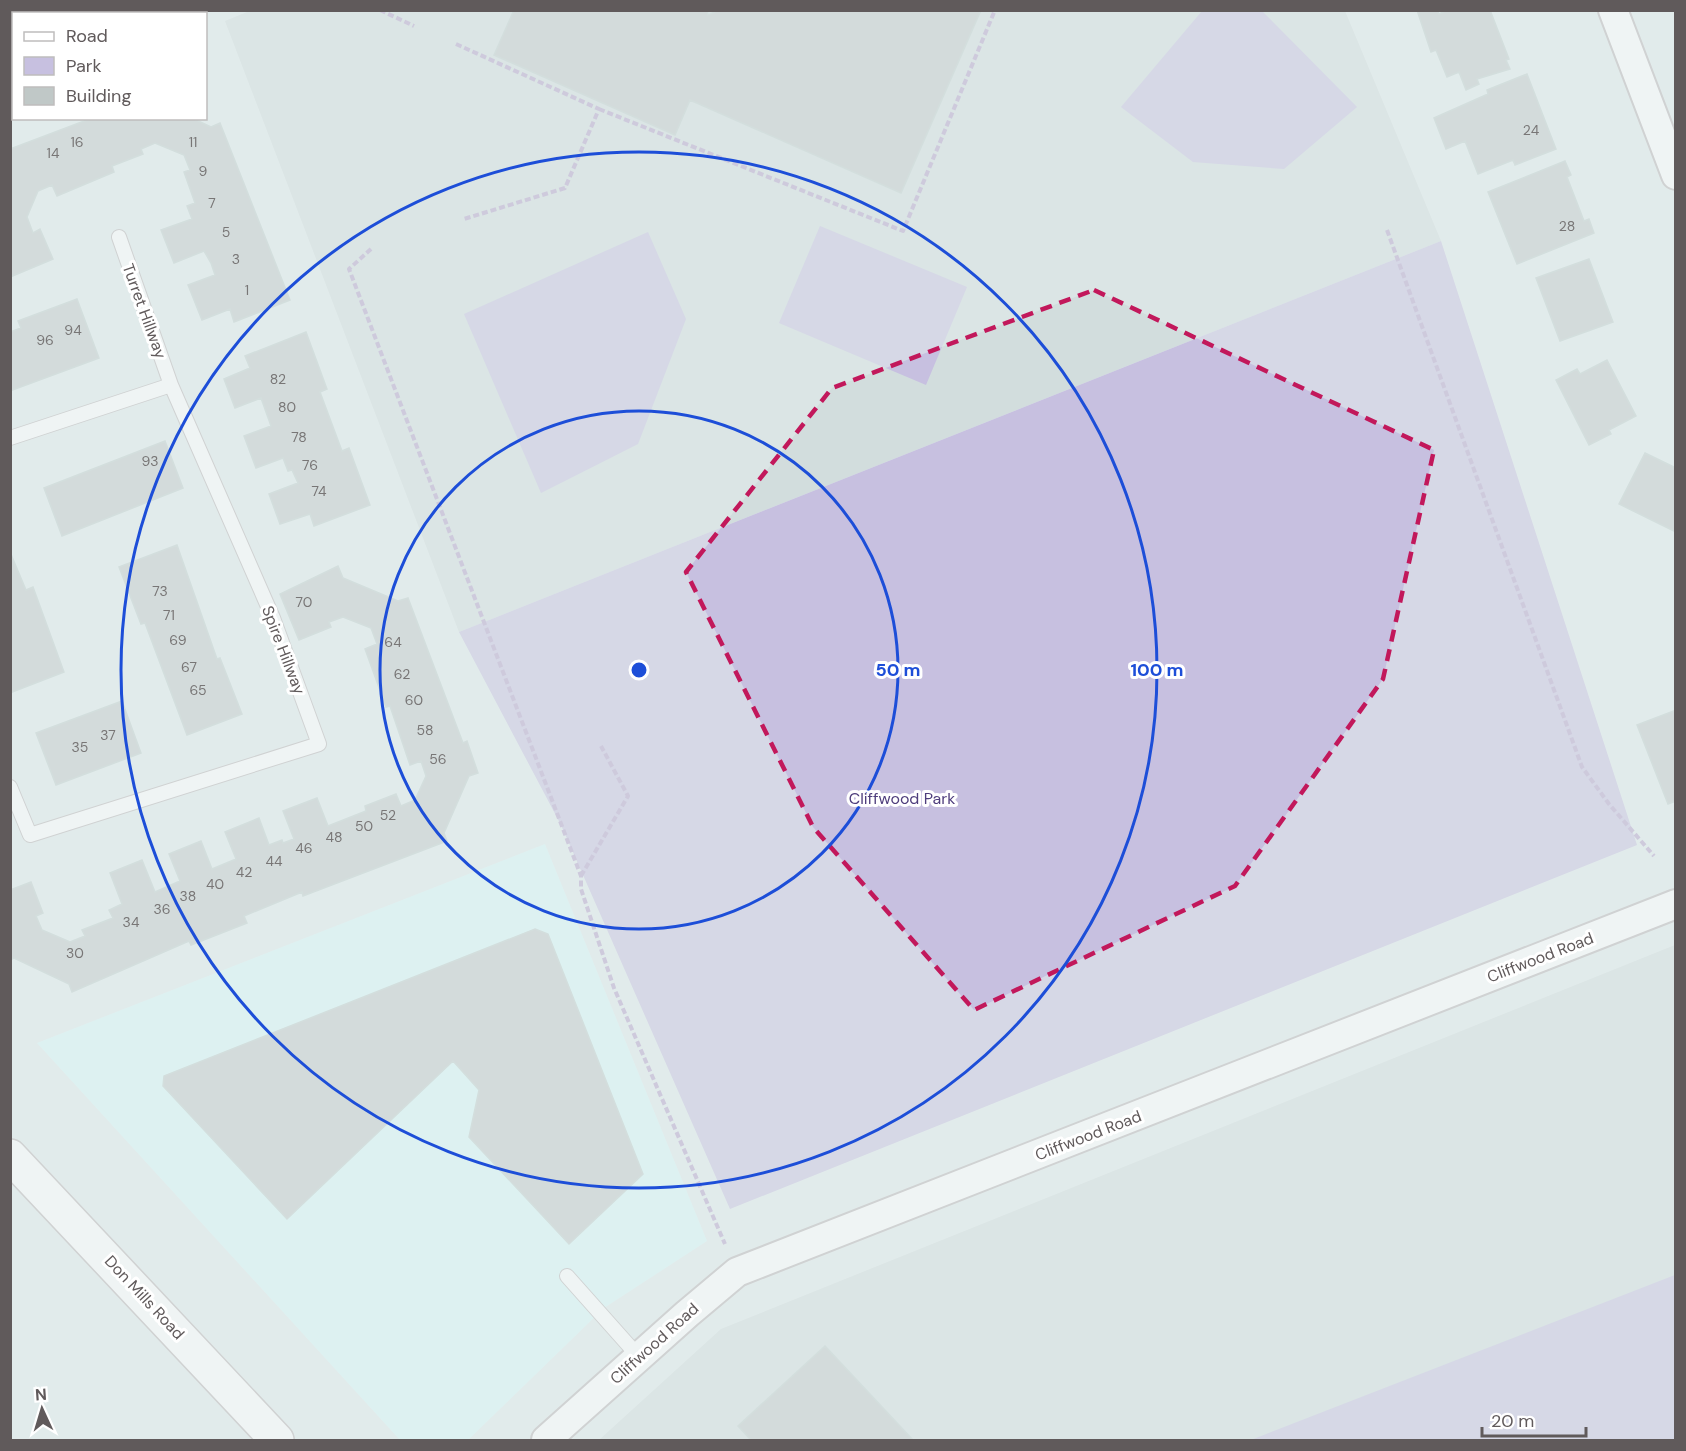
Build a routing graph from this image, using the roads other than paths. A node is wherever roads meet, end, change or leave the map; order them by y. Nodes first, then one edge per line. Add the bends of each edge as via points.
1 (1613, 10) edge
2 (1676, 175) edge
3 (119, 237) dead end
4 (171, 385) junction
5 (10, 438) edge
6 (10, 787) edge
7 (1676, 904) edge
8 (10, 1156) edge
9 (567, 1276) dead end
10 (639, 1357) junction
11 (277, 1440) edge
12 (546, 1440) edge

1 - 2 street
3 - 4 lane, Turret Hillway
4 - 5 lane
4 - 6 lane, Spire Hillway via 273,618 320,744 30,835
7 - 10 street, Cliffwood Road via 737,1272
8 - 11 main road, Don Mills Road
9 - 10 lane
10 - 12 street, Cliffwood Road

